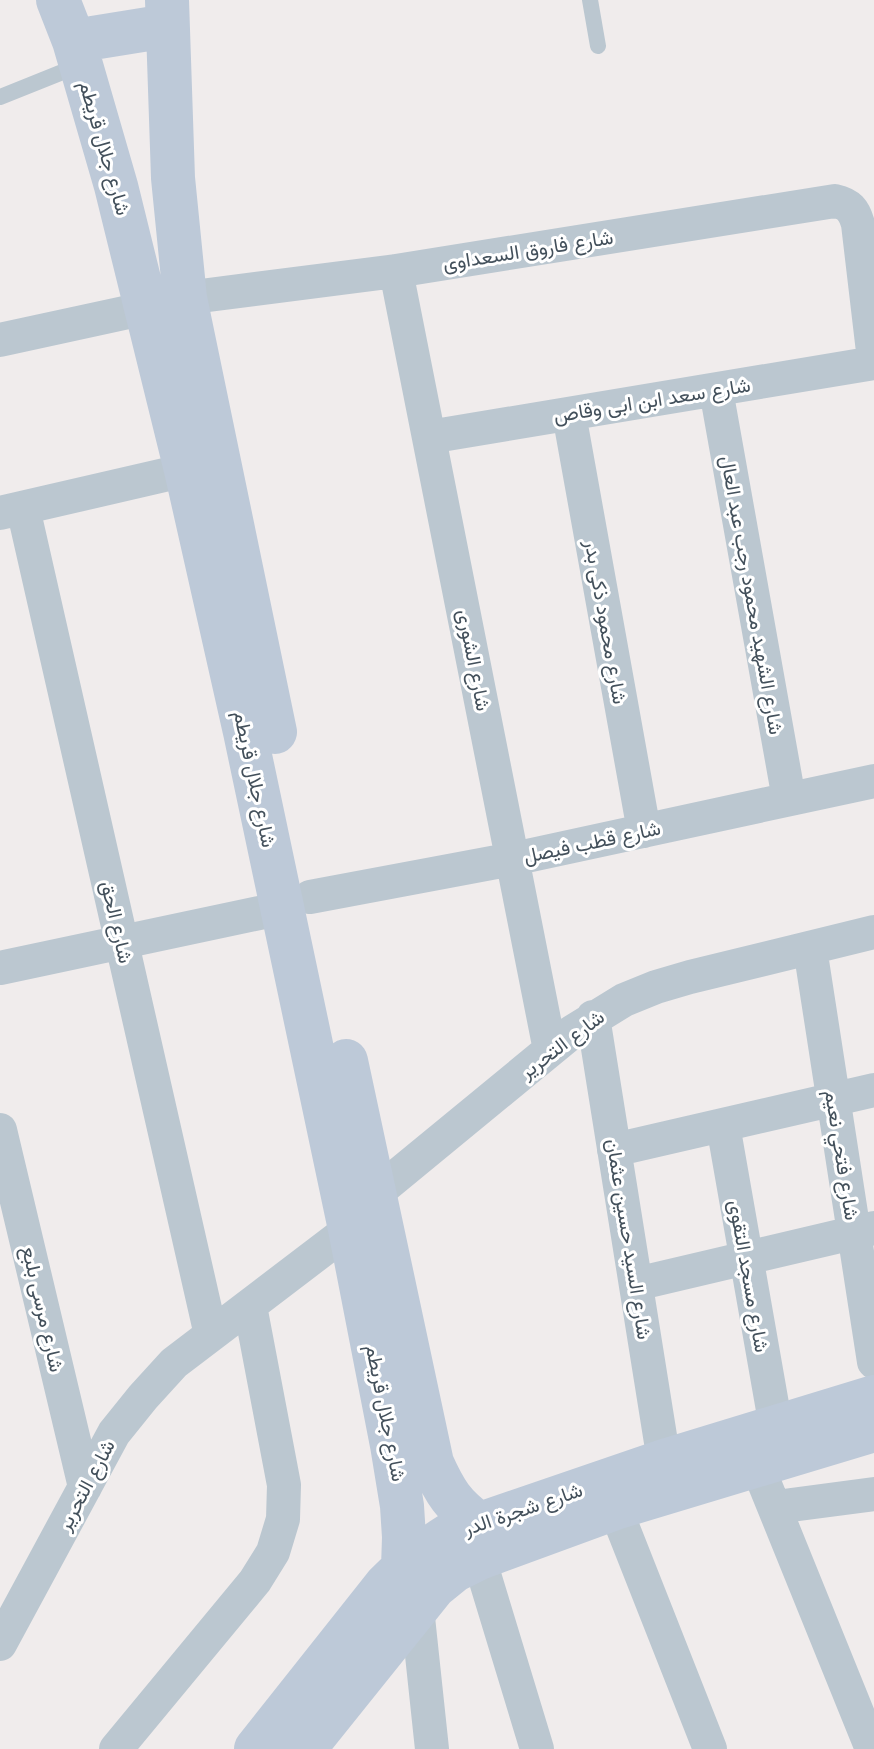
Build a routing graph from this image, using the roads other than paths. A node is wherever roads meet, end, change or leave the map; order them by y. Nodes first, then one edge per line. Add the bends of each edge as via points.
1 (58, 0) edge
2 (590, 0) edge
3 (167, 13) edge
4 (598, 46) dead end
5 (78, 53) junction
6 (0, 97) edge
7 (869, 270) edge
8 (396, 271) junction
9 (166, 303) junction
10 (0, 340) edge
11 (874, 362) edge
12 (716, 390) junction
13 (569, 414) junction
14 (429, 437) junction
15 (186, 470) junction
16 (11, 510) edge
17 (259, 729) junction
18 (874, 781) edge
19 (789, 799) junction
20 (644, 831) junction
21 (513, 859) junction
22 (296, 902) junction
23 (874, 932) edge
24 (122, 943) junction
25 (810, 948) junction
26 (0, 968) edge
27 (593, 1017) junction
28 (550, 1050) junction
29 (874, 1090) edge
30 (834, 1099) junction
31 (723, 1125) junction
32 (0, 1130) edge
33 (614, 1150) junction
34 (375, 1194) junction
35 (350, 1229) junction
36 (864, 1230) edge
37 (746, 1258) junction
38 (636, 1284) junction
39 (250, 1306) junction
40 (211, 1335) junction
41 (874, 1362) edge
42 (874, 1397) edge
43 (776, 1427) junction
44 (874, 1430) edge
45 (409, 1441) junction
46 (664, 1461) junction
47 (757, 1465) junction
48 (85, 1487) junction
49 (874, 1494) edge
50 (776, 1507) junction
51 (615, 1508) junction
52 (479, 1541) junction
53 (403, 1568) junction
54 (417, 1608) junction
55 (2, 1626) edge
56 (116, 1749) edge
57 (256, 1749) edge
58 (304, 1749) edge
59 (432, 1749) edge
60 (537, 1749) edge
61 (710, 1749) edge
62 (872, 1749) edge

1 - 5 main road, شارع جلال قريطم
2 - 4 lane
3 - 5 main road
3 - 9 main road, شارع جلال قريطم via 173,178
5 - 6 lane
5 - 9 main road, شارع جلال قريطم via 116,186
7 - 8 street, شارع فاروق السعداوى via 855,212 835,201
7 - 11 street
8 - 9 street, شارع فاروق السعداوى
8 - 14 street, شارع الشورى
9 - 10 street, شارع فاروق السعداوى
9 - 15 main road, شارع جلال قريطم
9 - 17 main road, شارع جلال قريطم
11 - 12 street, شارع سعد ابن ابى وقاص
12 - 13 street, شارع سعد ابن ابى وقاص
12 - 19 street, شارع الشهيد محمود رجب عبد العال
13 - 14 street, شارع سعد ابن ابى وقاص
13 - 20 street, شارع محمود ذكى بدر
14 - 21 street, شارع الشورى
15 - 16 street
15 - 17 main road, شارع جلال قريطم
16 - 24 street, شارع الحق
17 - 22 main road, شارع جلال قريطم
18 - 19 street, شارع قطب فيصل
19 - 20 street, شارع قطب فيصل
20 - 21 street, شارع قطب فيصل
21 - 22 street, شارع قطب فيصل
21 - 28 street, شارع الشورى
22 - 24 street, شارع قطب فيصل
22 - 34 main road, شارع جلال قريطم
22 - 35 main road, شارع جلال قريطم
23 - 25 street, شارع التحرير
24 - 26 street, شارع قطب فيصل
24 - 40 street, شارع الحق
25 - 27 street, شارع التحرير via 656,987
25 - 30 street, شارع فتحي نعيم
27 - 28 street, شارع التحرير
27 - 33 street, شارع السيد حسين عثمان
28 - 34 street, شارع التحرير
29 - 30 street
30 - 31 street
30 - 36 street, شارع فتحي نعيم
31 - 33 street
31 - 37 street, شارع مسجد التقوى
32 - 48 street, شارع مرسى بلبع
33 - 38 street, شارع السيد حسين عثمان
34 - 45 main road, شارع جلال قريطم
35 - 39 street, شارع التحرير
35 - 45 main road, شارع جلال قريطم
36 - 37 street
36 - 41 street, شارع فتحي نعيم
37 - 38 street
37 - 43 street, شارع مسجد التقوى
38 - 46 street, شارع السيد حسين عثمان
39 - 40 street, شارع التحرير
39 - 56 street via 284,1485 283,1519 273,1552 255,1581
40 - 48 street, شارع التحرير via 174,1363 143,1397 114,1433
42 - 43 main road, شارع شجرة الدر
43 - 46 main road, شارع شجرة الدر
44 - 47 main road, شارع شجرة الدر
45 - 52 main road, شارع جلال قريطم via 432,1463
45 - 53 main road, شارع جلال قريطم
46 - 52 main road, شارع شجرة الدر
47 - 50 street
47 - 51 main road, شارع شجرة الدر
48 - 55 street, شارع التحرير
49 - 50 street
50 - 62 street
51 - 52 main road, شارع شجرة الدر
51 - 61 street
52 - 53 main road, شارع شجرة الدر via 451,1534
52 - 54 main road, شارع شجرة الدر
52 - 60 street
53 - 57 main road, شارع شجرة الدر
54 - 58 main road, شارع شجرة الدر
54 - 59 street

